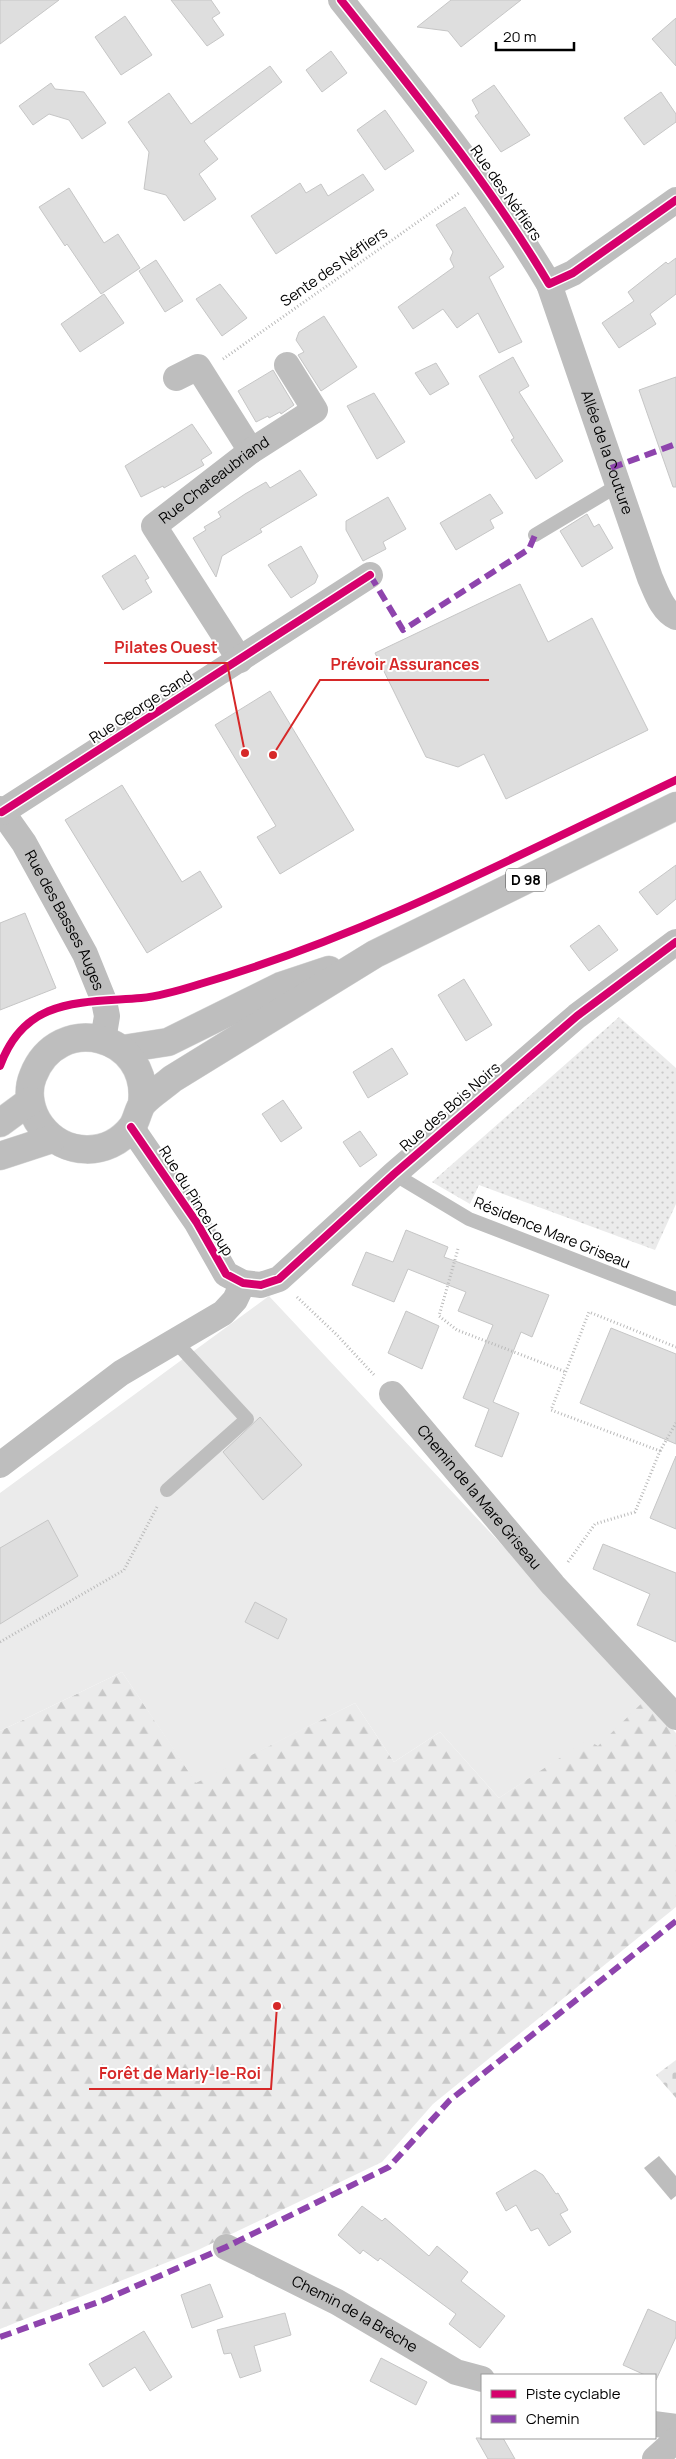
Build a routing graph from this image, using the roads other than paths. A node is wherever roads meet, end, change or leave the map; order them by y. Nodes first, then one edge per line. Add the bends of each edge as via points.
1 (342, 0) edge
2 (676, 200) edge
3 (549, 284) junction
4 (287, 366) dead end
5 (176, 378) dead end
6 (251, 451) junction
7 (617, 486) junction
8 (535, 535) dead end
9 (370, 575) dead end
10 (674, 616) edge
11 (240, 660) junction
12 (676, 806) edge
13 (3, 818) edge
14 (676, 942) edge
15 (375, 954) junction
16 (113, 1044) junction
17 (30, 1101) junction
18 (136, 1116) junction
19 (0, 1123) edge
20 (52, 1139) junction
21 (0, 1156) edge
22 (394, 1174) junction
23 (243, 1283) junction
24 (676, 1299) edge
25 (174, 1340) junction
26 (392, 1394) road end
27 (0, 1465) edge
28 (166, 1490) road end
29 (676, 1717) edge
30 (226, 2248) dead end
31 (481, 2380) edge
32 (656, 2424) edge
33 (676, 2427) edge
34 (676, 2440) edge
35 (656, 2459) edge

1 - 3 street, Rue des Néfliers via 469,163
2 - 3 street via 573,273
3 - 7 street, Allée de la Couture
4 - 6 street, Rue Chateaubriand via 315,410
5 - 6 street via 198,367
6 - 11 street, Rue Chateaubriand via 154,526
7 - 8 lane
7 - 10 street, Allée de la Couture via 650,578 662,604
9 - 11 street, Rue George Sand
11 - 13 street, Rue George Sand
12 - 15 main road, D 98
13 - 16 street, Rue des Basses Auges via 24,843 85,954 104,1001
14 - 22 street, Rue des Bois Noirs via 577,1016
15 - 16 main road, D 98 via 281,986 168,1042
15 - 18 main road, D 98 via 172,1079
16 - 17 main road via 84,1037 66,1040 50,1050 37,1064 30,1082
16 - 18 main road via 136,1066 142,1081
17 - 19 main road
17 - 20 main road via 36,1119
18 - 20 main road via 118,1140 100,1148 81,1150 65,1147
18 - 23 street, Rue du Pince Loup via 226,1274
20 - 21 main road
22 - 23 street, Rue des Bois Noirs via 279,1279 261,1285
22 - 24 lane, Résidence Mare Griseau via 469,1220
23 - 25 street via 235,1300 223,1313
25 - 27 street via 121,1373
25 - 28 lane via 247,1418
26 - 29 street, Chemin de la Mare Griseau via 553,1585
30 - 31 street, Chemin de la Brèche via 337,2302 456,2372
32 - 33 street
34 - 35 street

